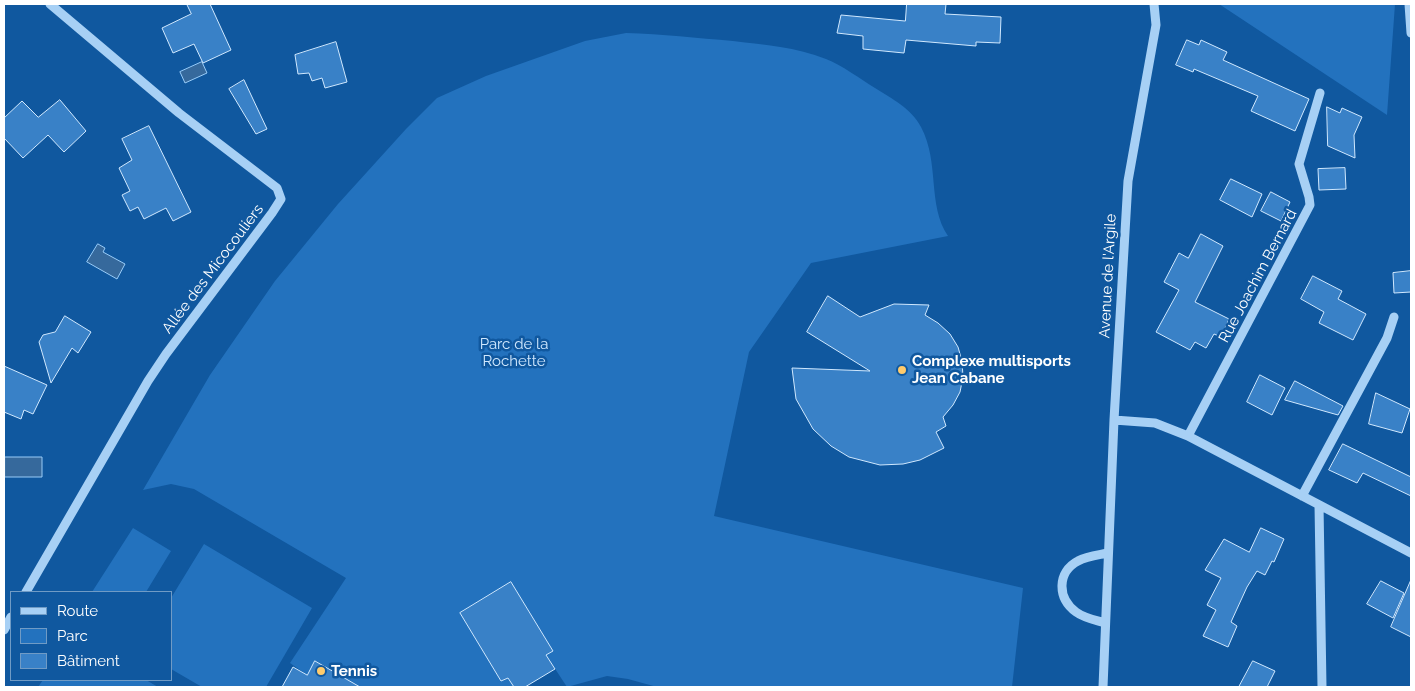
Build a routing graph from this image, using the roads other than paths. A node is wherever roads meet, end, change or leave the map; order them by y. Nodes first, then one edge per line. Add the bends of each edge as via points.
1 (50, 4) edge
2 (1154, 4) edge
3 (1408, 4) edge
4 (1411, 33) edge
5 (1320, 93) dead end
6 (1394, 318) dead end
7 (1114, 420) junction
8 (1188, 436) junction
9 (1302, 496) junction
10 (1319, 505) junction
11 (1108, 553) junction
12 (1411, 553) edge
13 (27, 591) edge
14 (10, 619) edge
15 (1105, 622) junction
16 (4, 630) edge
17 (1103, 687) edge
18 (1322, 687) edge

1 - 13 street, Allée des Micocouliers via 179,113 277,188 280,199 148,381
2 - 7 street, Avenue de l'Argile via 1156,25 1128,181
3 - 4 street
5 - 8 street, Rue Joachim Bernard via 1298,164 1310,206
6 - 9 street via 1387,338
7 - 8 street via 1155,423
7 - 11 street, Avenue de l'Argile
8 - 9 street
9 - 10 street
10 - 12 street
10 - 18 street
11 - 15 street, Avenue de l'Argile
11 - 15 street via 1073,564 1062,583 1069,606 1085,616
14 - 16 street
15 - 17 street, Avenue de l'Argile

